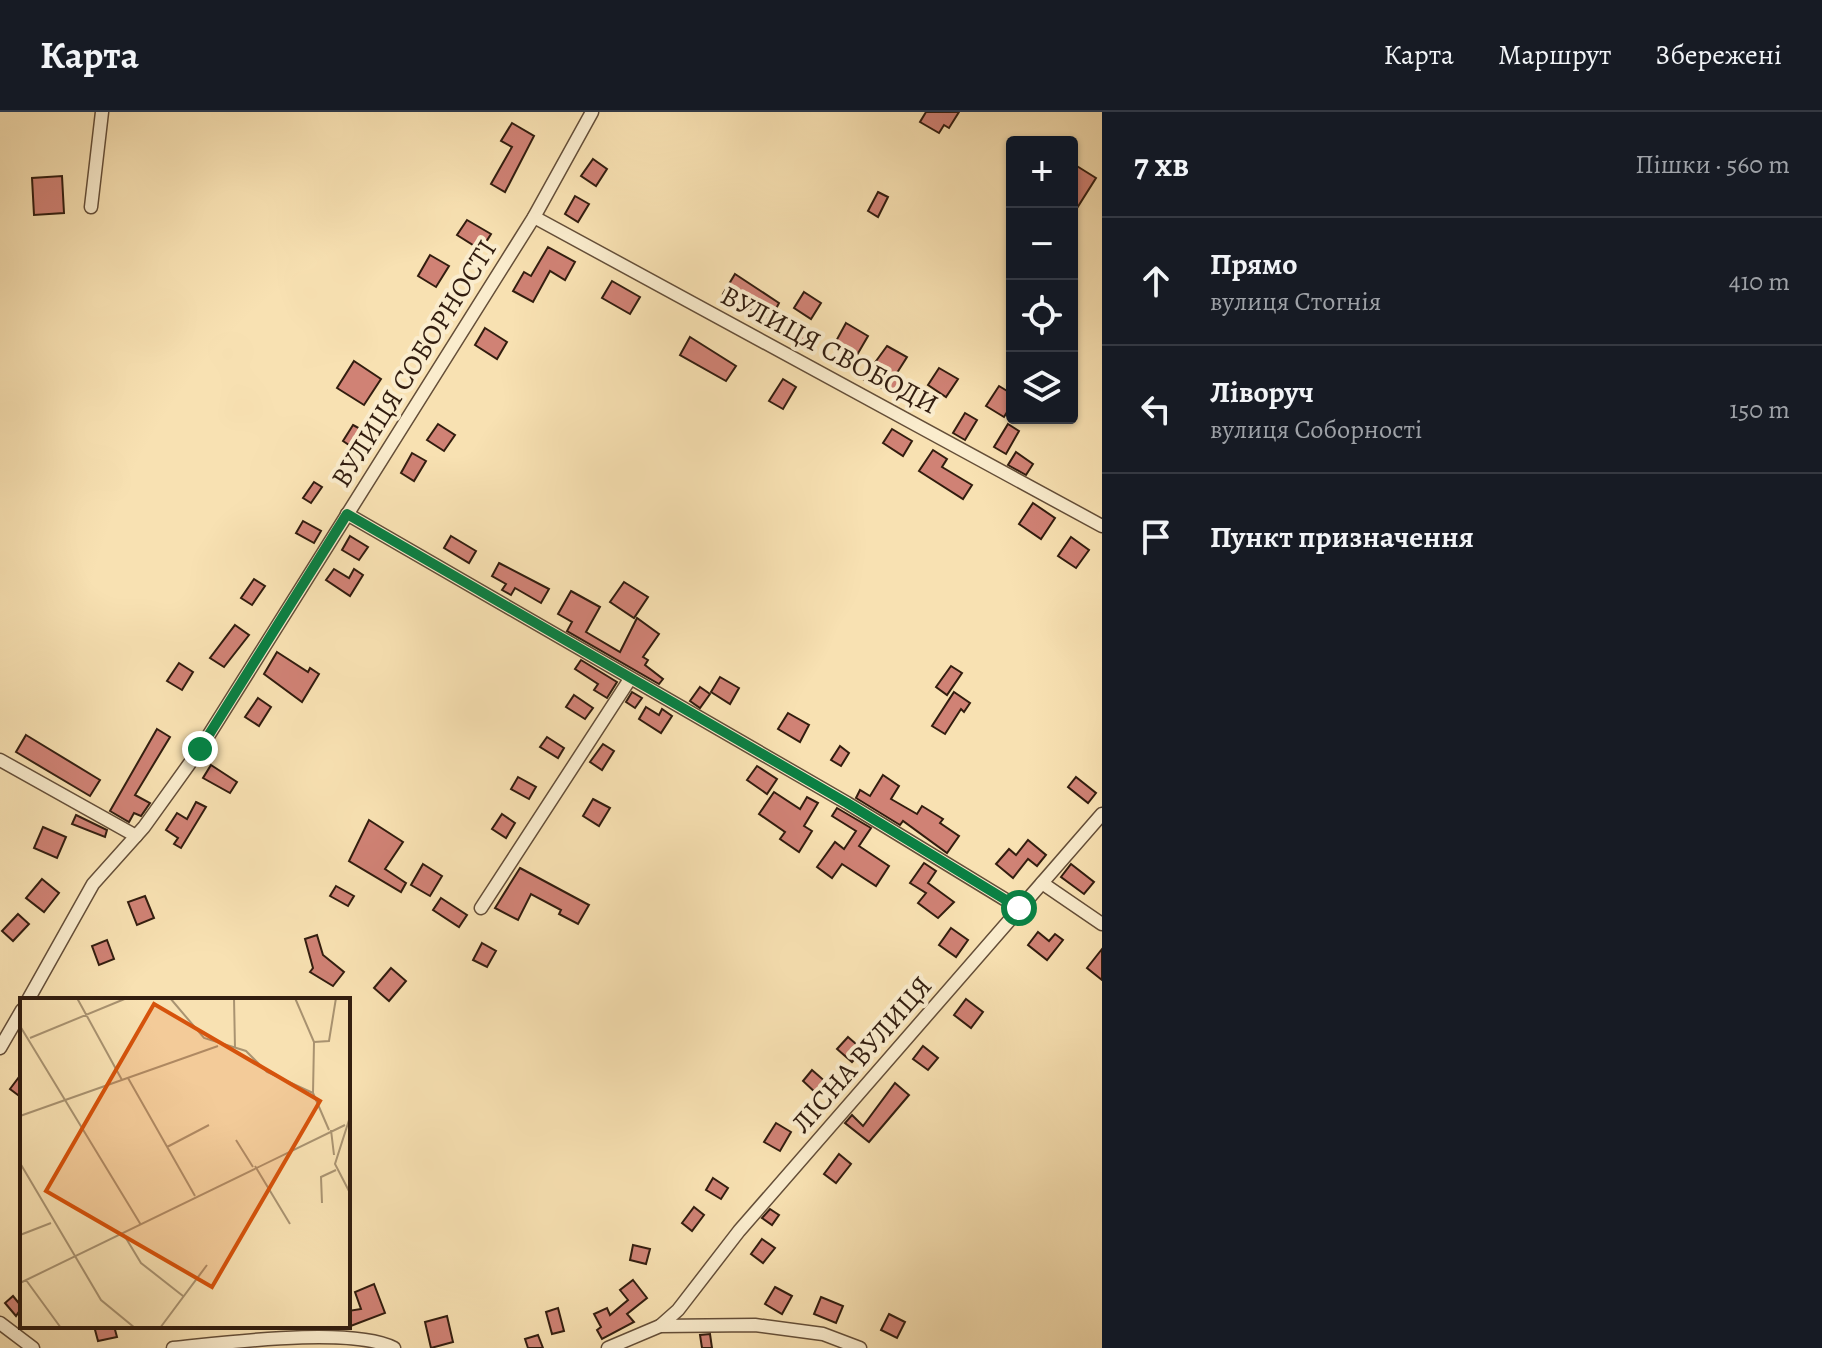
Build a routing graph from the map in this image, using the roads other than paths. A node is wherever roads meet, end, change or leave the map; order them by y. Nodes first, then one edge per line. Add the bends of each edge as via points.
1 (102, 112) edge
2 (588, 114) edge
3 (91, 207) dead end
4 (534, 217) junction
5 (347, 514) junction
6 (1102, 526) edge
7 (630, 679) junction
8 (0, 760) edge
9 (1102, 814) edge
10 (136, 836) junction
11 (1042, 883) junction
12 (481, 908) dead end
13 (1019, 908) junction
14 (1102, 924) edge
15 (29, 998) edge
16 (20, 1013) edge
17 (0, 1048) edge
18 (0, 1323) edge
19 (660, 1326) junction
20 (343, 1332) edge
21 (33, 1348) edge
22 (173, 1348) edge
23 (394, 1348) edge
24 (608, 1348) edge
25 (860, 1348) edge

1 - 3 street
2 - 4 street, ВУЛИЦЯ СОБОРНОСТІ
4 - 5 street, ВУЛИЦЯ СОБОРНОСТІ
4 - 6 street, ВУЛИЦЯ СВОБОДИ
5 - 7 street
5 - 10 street, ВУЛИЦЯ СОБОРНОСТІ via 200,749
7 - 12 street
7 - 13 street
8 - 10 street
9 - 11 street, ЛІСНА ВУЛИЦЯ
10 - 15 street, ВУЛИЦЯ СОБОРНОСТІ via 85,896
11 - 13 street, ЛІСНА ВУЛИЦЯ
11 - 14 street
13 - 19 street, ЛІСНА ВУЛИЦЯ
16 - 17 street
18 - 21 street
19 - 24 street
19 - 25 street via 755,1325 823,1334
20 - 22 street
20 - 23 street

